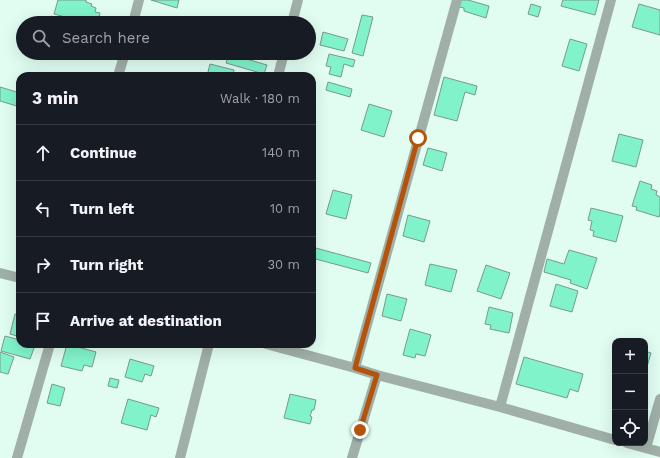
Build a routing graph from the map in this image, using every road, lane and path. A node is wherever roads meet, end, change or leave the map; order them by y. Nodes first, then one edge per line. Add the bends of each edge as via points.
1 (139, 0) edge
2 (298, 0) edge
3 (457, 0) edge
4 (611, 0) edge
5 (135, 16) edge
6 (294, 16) edge
7 (123, 60) edge
8 (282, 60) edge
9 (119, 72) edge
10 (279, 72) edge
11 (0, 273) edge
12 (16, 277) edge
13 (49, 348) edge
14 (208, 348) edge
15 (281, 348) edge
16 (355, 368) junction
17 (377, 375) junction
18 (660, 399) edge
19 (500, 407) junction
20 (612, 439) edge
21 (638, 446) edge
22 (646, 448) junction
23 (660, 452) edge
24 (17, 458) edge
25 (180, 458) edge
26 (352, 458) edge

1 - 5 street
2 - 6 street
3 - 16 street
4 - 19 street
7 - 9 street
8 - 10 street
11 - 12 street
13 - 24 street
14 - 25 street
15 - 16 street
16 - 17 street
17 - 19 street
17 - 26 street
18 - 22 street
19 - 20 street
21 - 22 street
22 - 23 street

